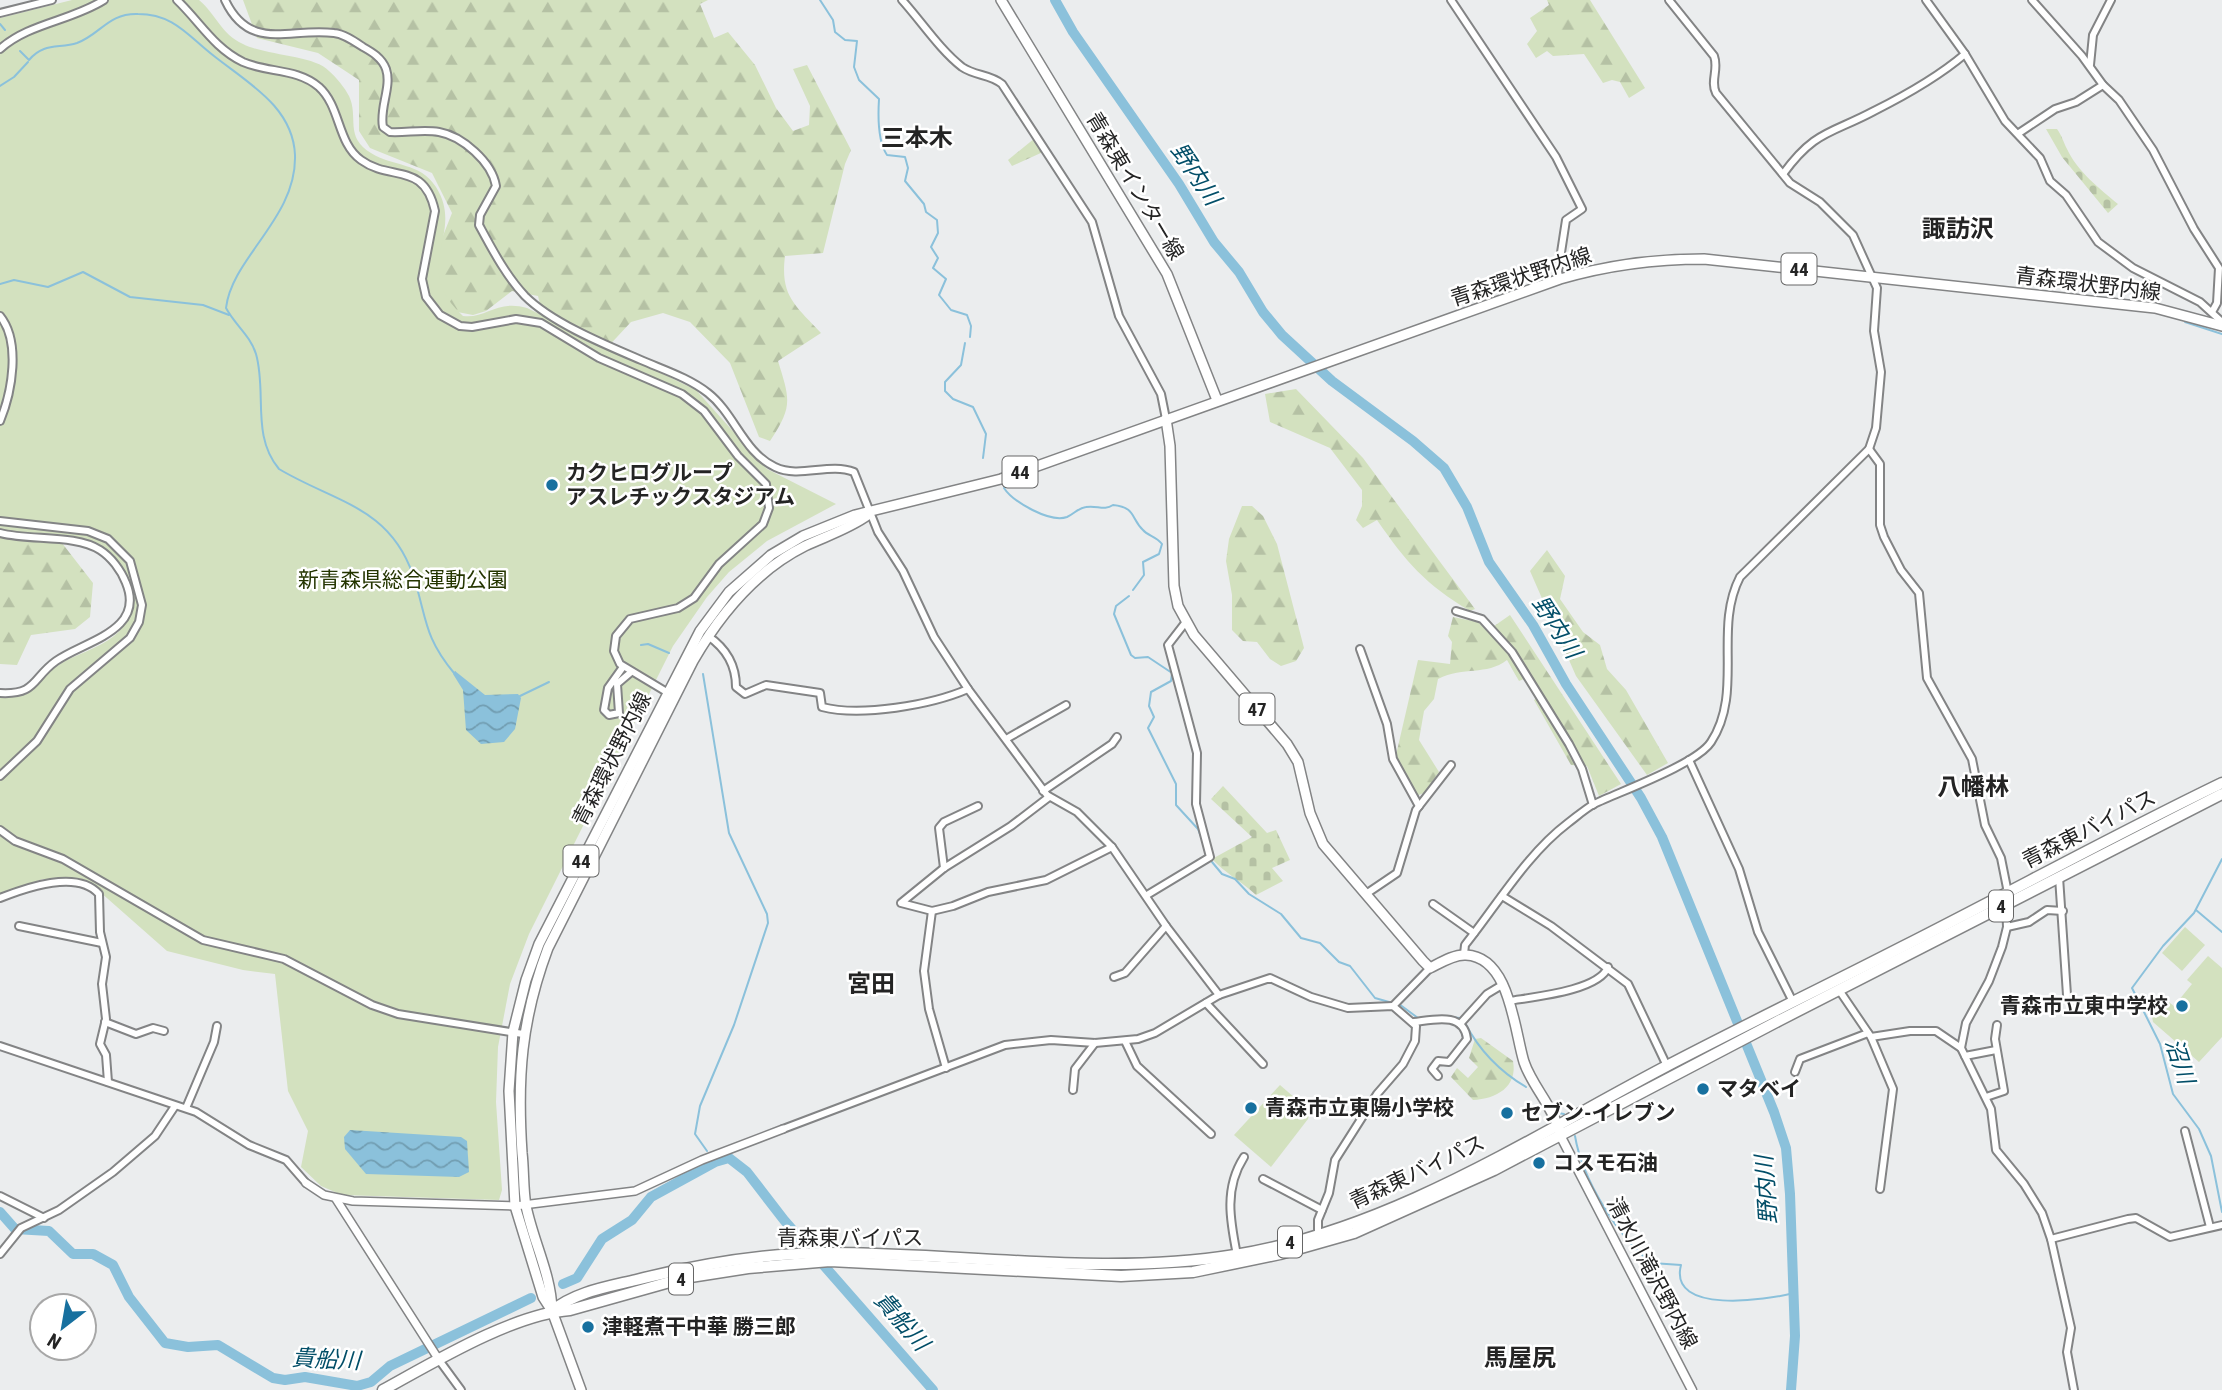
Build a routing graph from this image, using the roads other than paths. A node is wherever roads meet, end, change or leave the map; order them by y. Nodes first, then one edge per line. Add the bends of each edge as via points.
1 (52, 0) edge
2 (104, 0) edge
3 (177, 0) edge
4 (225, 0) edge
5 (902, 0) edge
6 (1001, 0) edge
7 (1451, 0) edge
8 (1669, 0) edge
9 (1926, 0) edge
10 (2032, 0) edge
11 (2111, 0) edge
12 (0, 13) edge
13 (0, 49) edge
14 (1965, 54) junction
15 (2090, 65) junction
16 (2103, 85) junction
17 (2019, 133) junction
18 (1783, 174) junction
19 (1871, 276) junction
20 (1560, 279) junction
21 (2213, 312) junction
22 (0, 316) edge
23 (2222, 324) edge
24 (1217, 400) junction
25 (1166, 419) junction
26 (0, 421) edge
27 (1869, 449) junction
28 (869, 514) junction
29 (0, 521) edge
30 (0, 533) edge
31 (1456, 611) dead end
32 (1185, 623) junction
33 (708, 636) junction
34 (1360, 649) dead end
35 (623, 667) junction
36 (630, 673) junction
37 (968, 689) junction
38 (0, 693) edge
39 (671, 694) junction
40 (604, 701) junction
41 (620, 702) junction
42 (1066, 705) dead end
43 (1117, 737) dead end
44 (1006, 739) junction
45 (1689, 760) junction
46 (1451, 765) dead end
47 (0, 776) edge
48 (2222, 783) edge
49 (1043, 791) junction
50 (2222, 794) edge
51 (1049, 797) junction
52 (1593, 805) junction
53 (978, 806) dead end
54 (1419, 806) junction
55 (0, 830) edge
56 (1112, 847) junction
57 (944, 869) junction
58 (2059, 877) junction
59 (2008, 892) junction
60 (1366, 894) junction
61 (1147, 895) junction
62 (1502, 896) junction
63 (0, 898) edge
64 (1433, 904) dead end
65 (2007, 904) junction
66 (932, 911) junction
67 (2063, 911) junction
68 (19, 926) dead end
69 (1166, 926) junction
70 (2007, 927) junction
71 (1474, 933) junction
72 (102, 943) junction
73 (1464, 954) junction
74 (1608, 967) junction
75 (1430, 968) junction
76 (1114, 977) dead end
77 (1502, 985) junction
78 (1839, 990) junction
79 (1219, 995) junction
80 (2067, 995) dead end
81 (1509, 1002) junction
82 (1793, 1002) junction
83 (1206, 1003) junction
84 (1393, 1006) junction
85 (1780, 1014) junction
86 (1414, 1022) junction
87 (105, 1023) junction
88 (1460, 1024) junction
89 (1997, 1025) dead end
90 (217, 1026) dead end
91 (164, 1031) dead end
92 (518, 1033) junction
93 (1870, 1035) junction
94 (1125, 1041) junction
95 (1095, 1042) junction
96 (0, 1046) edge
97 (1961, 1048) junction
98 (1996, 1050) junction
99 (1965, 1056) junction
100 (1263, 1064) dead end
101 (1667, 1066) junction
102 (946, 1068) junction
103 (1794, 1072) dead end
104 (1438, 1076) dead end
105 (108, 1082) junction
106 (1073, 1090) dead end
107 (1986, 1097) junction
108 (175, 1106) junction
109 (186, 1108) junction
110 (783, 1129) joint
111 (1559, 1130) junction
112 (2185, 1131) dead end
113 (1211, 1134) dead end
114 (1244, 1157) dead end
115 (1263, 1179) dead end
116 (306, 1183) joint
117 (1880, 1189) dead end
118 (0, 1196) edge
119 (337, 1199) junction
120 (526, 1205) junction
121 (515, 1206) junction
122 (1322, 1210) junction
123 (44, 1218) junction
124 (2222, 1225) edge
125 (2210, 1227) junction
126 (1318, 1236) junction
127 (2051, 1239) junction
128 (0, 1254) edge
129 (1237, 1255) junction
130 (827, 1257) junction
131 (552, 1311) junction
132 (436, 1355) junction
133 (383, 1390) edge
134 (461, 1390) edge
135 (582, 1390) edge
136 (1692, 1390) edge
137 (2074, 1390) edge

1 - 12 street
2 - 13 street via 28,31
3 - 35 street via 226,53 300,76 319,87 332,104 347,143 361,160 421,182 435,211 422,279 426,298 440,315 460,326 516,319 552,328 599,358 689,399 760,475 769,501 758,532 719,564 687,604 625,623 614,643
4 - 28 street via 233,16 255,31 272,36 332,32 376,55 388,77 383,127 390,132 446,134 476,154 495,177 494,192 479,225 526,297 611,347 700,387 716,400 756,452 775,467 854,472
5 - 25 street via 959,64 1002,84 1092,222 1119,316 1161,394
6 - 24 main road, 青森東インター線 via 1164,267
7 - 20 street via 1556,158 1581,209 1566,220
8 - 18 street via 1714,56 1716,93
9 - 14 street
10 - 15 street
11 - 15 street via 2093,35
14 - 17 street via 1992,102
14 - 18 street via 1873,112 1818,136
15 - 16 street
16 - 17 street
16 - 21 street via 2141,131 2219,268
17 - 21 street via 2098,242 2133,268 2186,293
18 - 19 street via 1843,223
19 - 20 main road, 青森環状野内線 / 44 via 1666,259
19 - 23 main road, 青森環状野内線 / 44 via 2155,309
19 - 27 street via 1877,288 1874,331 1881,372 1876,428
20 - 24 main road, 青森環状野内線 / 44
21 - 23 street
22 - 26 street via 13,346
24 - 25 main road, 44
25 - 28 main road, 青森環状野内線 / 44 via 1001,479
25 - 32 main road, 47 via 1174,586
27 - 45 street via 1740,577 1729,604 1724,718 1707,748
27 - 59 street via 1880,464 1884,537 1919,593 1927,678 1972,759 1985,825 2001,858
28 - 33 main road, 青森環状野内線 / 44 via 765,572
28 - 37 street via 934,637
28 - 39 main road, 青森環状野内線 / 44 via 803,536 753,569 714,609
29 - 47 street via 88,531 108,538 130,561 142,605 130,638 70,689 37,741
30 - 38 street via 92,545 119,570 130,599 116,629 57,660 20,694
31 - 52 street via 1482,619 1511,652 1569,744
32 - 60 main road, 47 via 1287,744 1298,762 1315,829
32 - 61 street via 1168,645 1198,753 1196,804 1210,857
33 - 37 street via 733,663 736,687 745,694 773,685 820,693 822,707 872,711
33 - 39 main road, 青森環状野内線 / 44
34 - 54 street via 1387,724 1393,759
35 - 36 street
35 - 40 street
36 - 39 street
36 - 41 street via 617,684
37 - 44 street
39 - 92 main road, 青森環状野内線 / 44 via 539,944 526,980
40 - 41 street
40 - 41 street via 604,710 614,715 619,713
42 - 44 street
43 - 49 street
44 - 49 street
45 - 52 street
45 - 82 street via 1739,869 1758,932
46 - 54 street
48 - 59 highway, 青森東バイパス / 4
49 - 51 street
50 - 58 highway, 青森東バイパス / 4
51 - 56 street via 1077,812
51 - 57 street
52 - 62 street via 1564,826
53 - 57 street via 939,828
54 - 60 street via 1397,873
55 - 92 street via 15,842 63,859 203,940 284,959 398,1014
56 - 61 street
56 - 66 street via 1046,880 988,892
57 - 66 street via 901,903
58 - 65 highway, 青森東バイパス / 4
58 - 67 street
59 - 65 street
59 - 82 highway, 青森東バイパス / 4
60 - 75 main road, 47
61 - 69 street
62 - 71 street
62 - 74 street
63 - 72 street via 51,882 95,889 101,900
64 - 71 street
65 - 70 street
65 - 78 highway, 青森東バイパス / 4
66 - 102 street via 924,971 929,1009
67 - 70 street via 2047,910 2029,922
67 - 80 street
68 - 72 street
69 - 76 street via 1125,973
69 - 79 street
70 - 97 street via 1989,981 1966,1023
71 - 73 street
72 - 87 street
73 - 75 main road
73 - 77 main road via 1487,961
74 - 81 street via 1597,980 1580,987
74 - 101 street via 1633,990
75 - 84 street
77 - 81 main road
77 - 88 street via 1487,994
78 - 85 highway, 青森東バイパス / 4
78 - 93 street
79 - 83 street
79 - 84 street via 1266,977 1348,1008
81 - 111 main road via 1524,1063
82 - 85 highway, 青森東バイパス / 4
83 - 94 street via 1155,1033
83 - 100 street
84 - 86 street
85 - 101 highway, 青森東バイパス / 4
85 - 111 highway, 青森東バイパス / 4 via 1712,1056
86 - 88 street via 1444,1019
86 - 122 street via 1415,1041 1403,1063 1335,1160
87 - 91 street via 135,1034 153,1028
87 - 105 street via 100,1044 106,1055
88 - 104 street via 1467,1038 1449,1062 1438,1061 1432,1069
89 - 98 street
90 - 109 street
92 - 120 main road, 青森環状野内線 / 44
92 - 121 main road, 青森環状野内線 / 44 via 509,1091
93 - 97 street via 1936,1031
93 - 103 street via 1800,1059
93 - 117 street via 1894,1099
94 - 95 street
94 - 113 street via 1137,1066
95 - 102 street via 1005,1045
95 - 106 street via 1075,1069
96 - 105 street
97 - 99 street
98 - 99 street
98 - 107 street via 2004,1091
99 - 107 street
101 - 111 highway, 青森東バイパス / 4
102 - 110 street
105 - 108 street
107 - 127 street via 1996,1150 2042,1213
108 - 109 street
108 - 123 street via 155,1136 93,1189
109 - 116 street via 212,1119 249,1145 286,1160
110 - 120 street via 635,1191
111 - 126 highway, 青森東バイパス / 4 via 1392,1209
111 - 130 highway, 青森東バイパス / 4 via 1494,1170 1354,1233 1193,1272 1121,1276
111 - 136 main road, 清水川滝沢野内線
112 - 125 street
114 - 129 street via 1230,1190
115 - 122 street
116 - 119 street
118 - 123 street
119 - 121 street
119 - 132 street
120 - 121 street
120 - 131 main road, 青森環状野内線 / 44
121 - 131 main road, 青森環状野内線 / 44 via 543,1297
122 - 126 street
123 - 128 street via 19,1230
124 - 125 street
125 - 127 street via 2170,1237 2136,1218
126 - 129 highway, 青森東バイパス / 4
127 - 137 street via 2071,1328 2067,1352
129 - 130 highway, 青森東バイパス / 4 via 1155,1264
130 - 131 highway, 青森東バイパス / 4 via 682,1269 566,1299
131 - 132 highway, 青森東バイパス / 4
131 - 135 main road, 青森環状野内線 / 44
132 - 133 highway, 青森東バイパス / 4
132 - 134 street

